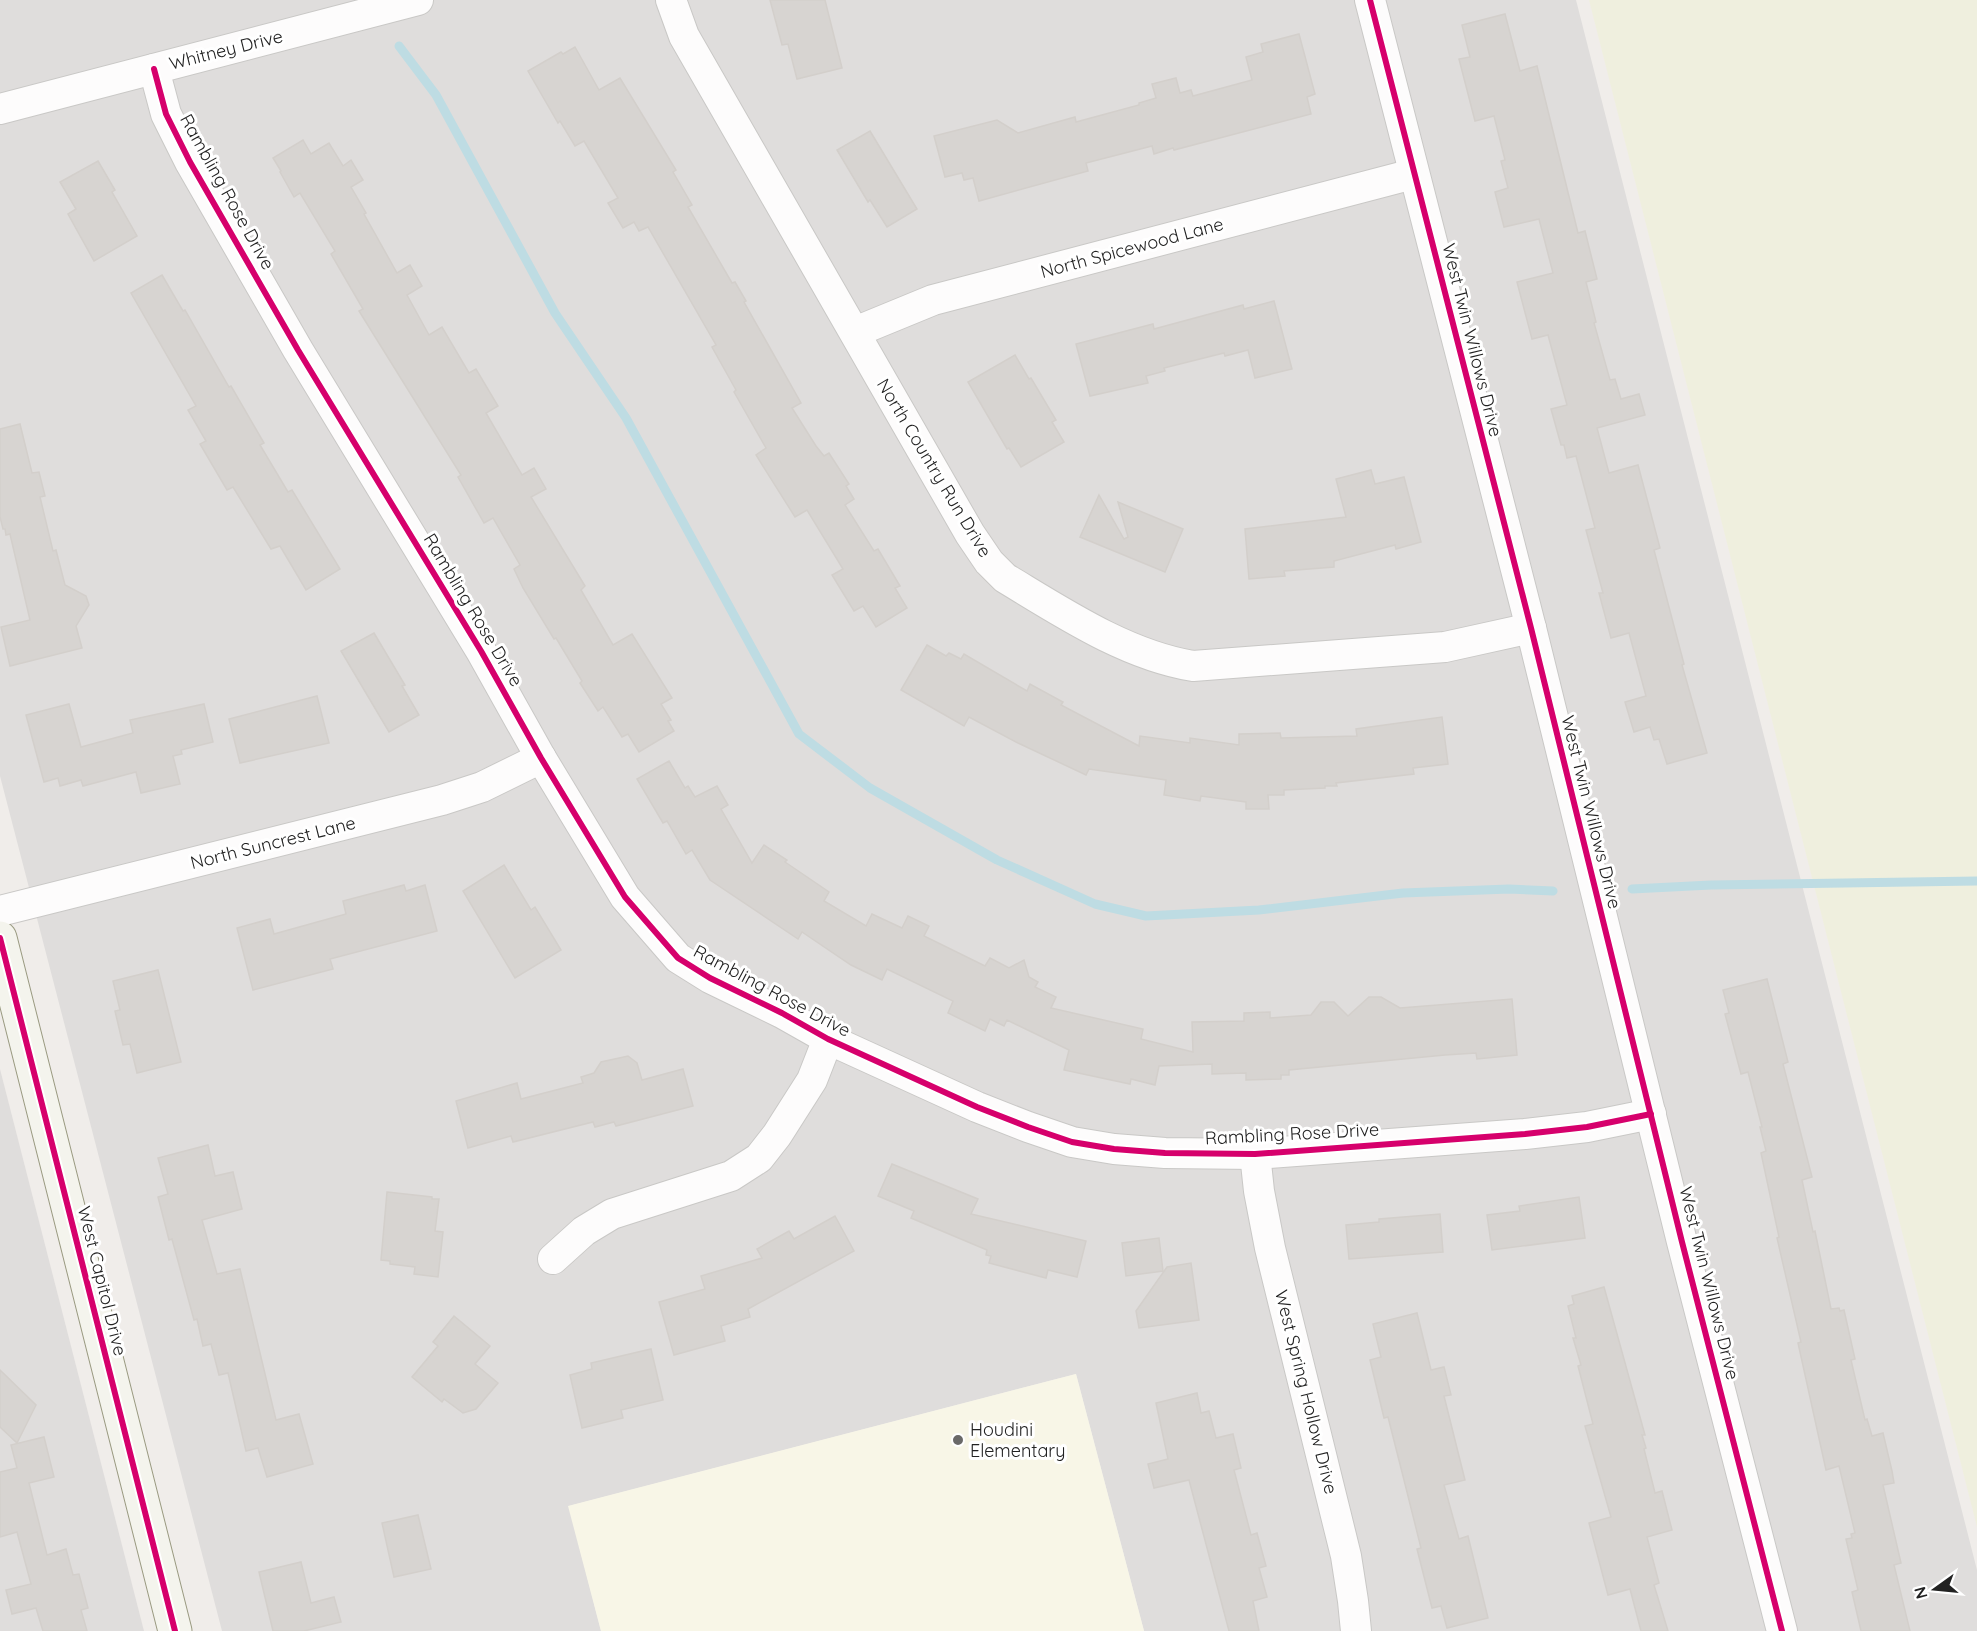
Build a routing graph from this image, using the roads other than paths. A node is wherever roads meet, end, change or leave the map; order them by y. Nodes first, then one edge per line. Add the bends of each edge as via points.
1 (418, 0) edge
2 (671, 0) edge
3 (1370, 0) edge
4 (154, 69) junction
5 (0, 109) edge
6 (1413, 174) junction
7 (855, 332) junction
8 (1531, 628) junction
9 (541, 758) junction
10 (0, 911) edge
11 (0, 938) edge
12 (828, 1039) junction
13 (1651, 1114) junction
14 (1255, 1154) junction
15 (553, 1259) dead end
16 (175, 1631) edge
17 (1356, 1631) edge
18 (1782, 1631) edge

1 - 4 street, Whitney Drive
2 - 7 street, North Country Run Drive via 684,36
3 - 6 street, West Twin Willows Drive
4 - 5 street, Whitney Drive
4 - 9 street, Rambling Rose Drive via 166,114 190,162
6 - 7 street, North Spicewood Lane via 933,300
6 - 8 street, West Twin Willows Drive
7 - 8 street, North Country Run Drive via 989,562 1005,578 1134,651 1193,666 1445,647
8 - 13 street, West Twin Willows Drive
9 - 10 street, North Suncrest Lane via 482,787 442,800
9 - 12 street, Rambling Rose Drive via 625,897 678,958
11 - 16 street, West Capitol Drive
12 - 14 street, Rambling Rose Drive via 977,1107 1072,1142 1124,1150
12 - 15 street via 812,1080 759,1158 731,1176 612,1214 584,1231
13 - 14 street, Rambling Rose Drive via 1525,1134
13 - 18 street, West Twin Willows Drive
14 - 17 street, West Spring Hollow Drive via 1270,1248 1346,1556

